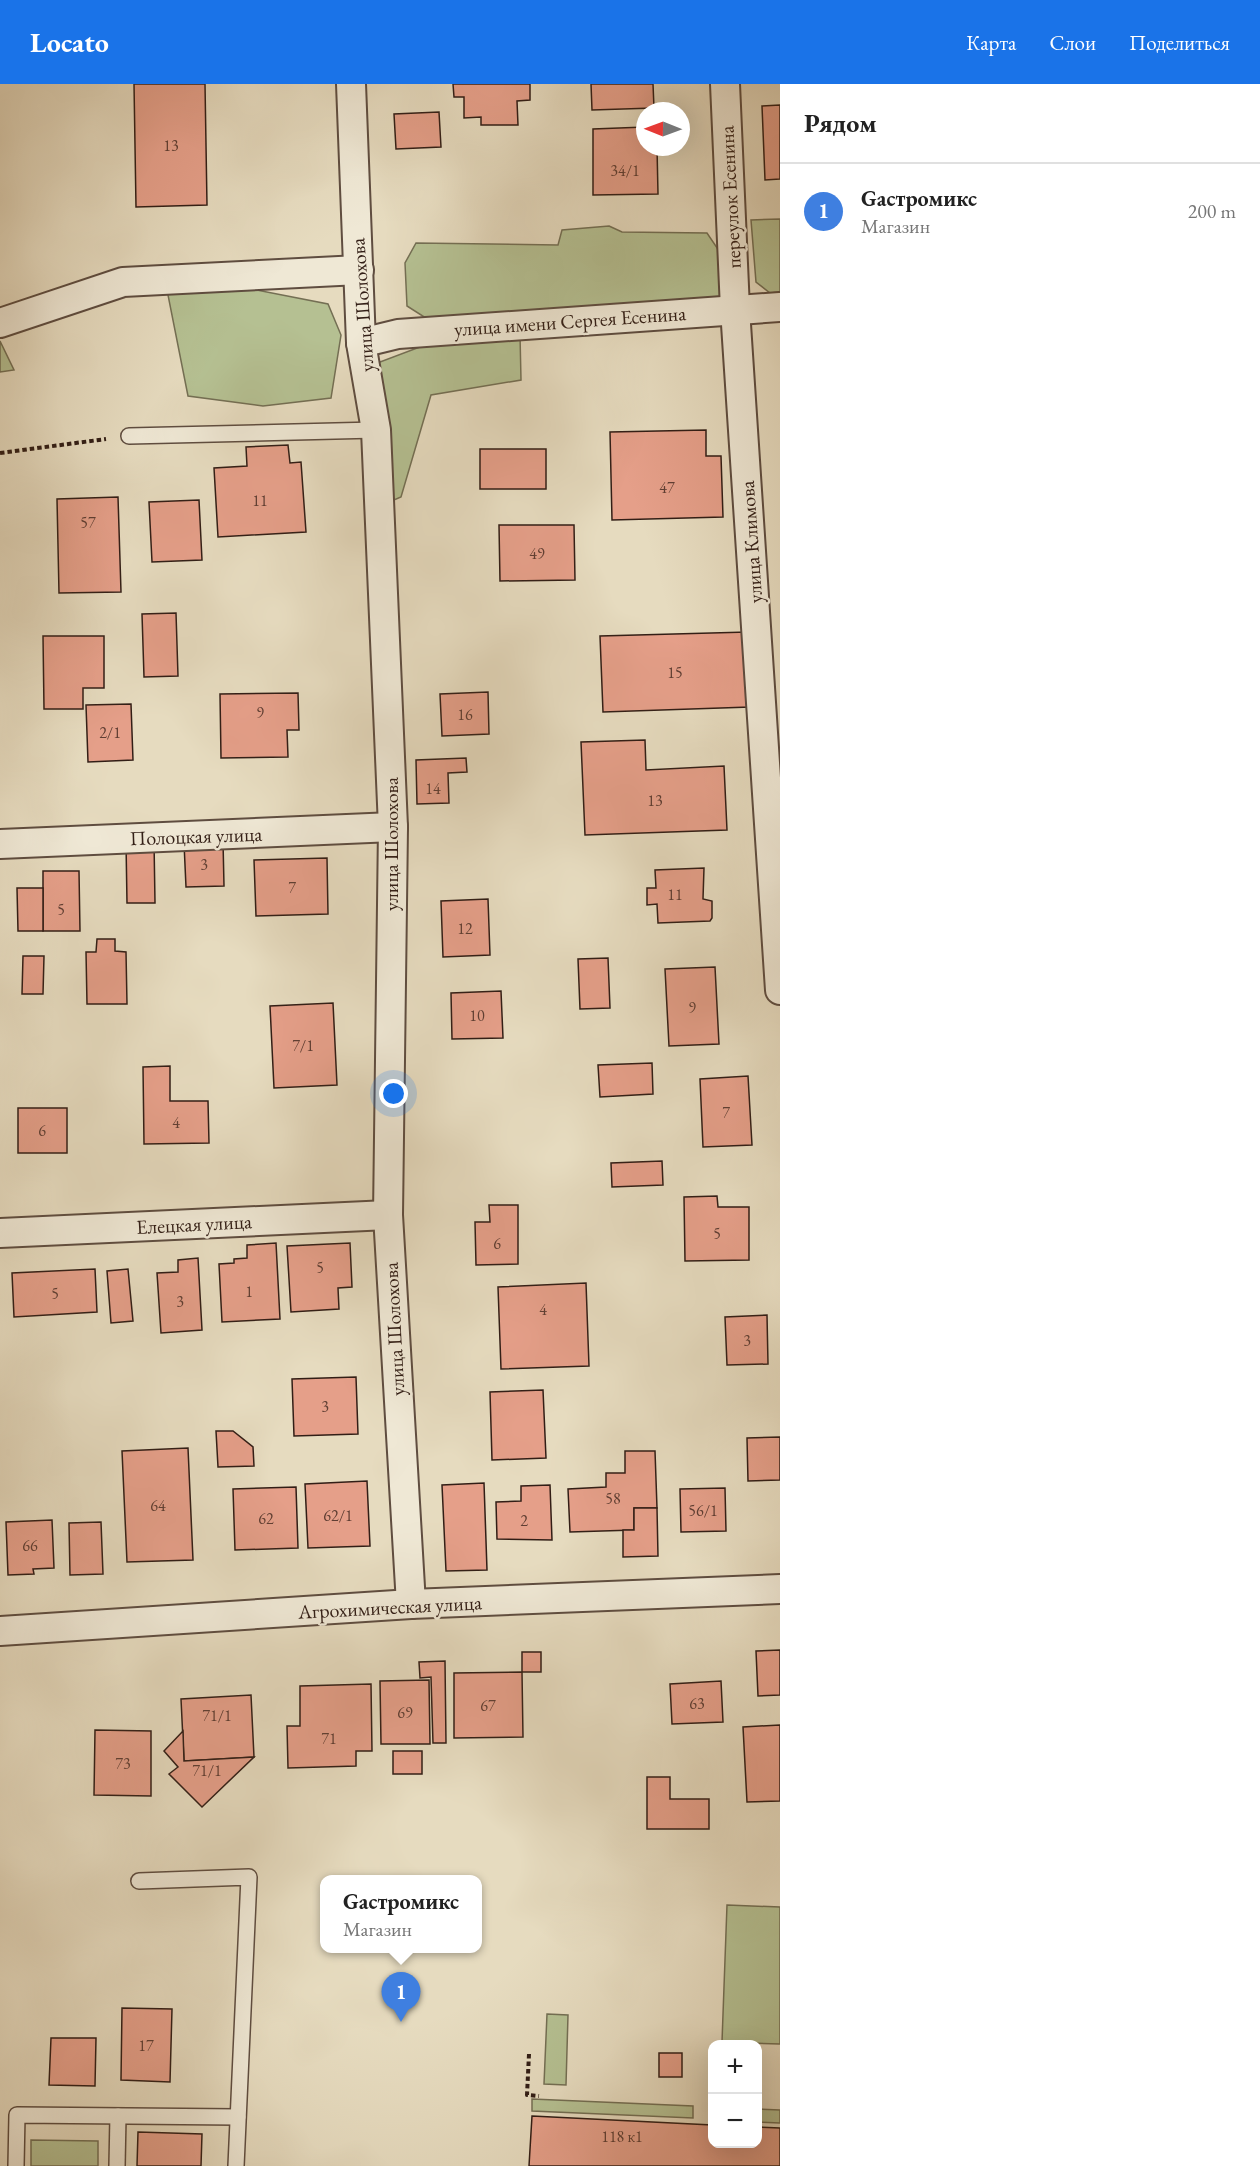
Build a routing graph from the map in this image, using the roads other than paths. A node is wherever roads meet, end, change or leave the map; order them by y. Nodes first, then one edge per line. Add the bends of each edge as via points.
1 (351, 84) edge
2 (725, 84) edge
3 (359, 270) junction
4 (780, 307) edge
5 (735, 309) junction
6 (0, 323) edge
7 (361, 343) junction
8 (376, 430) junction
9 (129, 436) road end
10 (393, 827) junction
11 (0, 844) edge
12 (780, 990) edge
13 (387, 1215) junction
14 (0, 1233) edge
15 (780, 1589) edge
16 (411, 1604) junction
17 (0, 1631) edge
18 (139, 1881) dead end
19 (118, 2116) junction
20 (238, 2117) junction
21 (16, 2166) edge
22 (117, 2166) edge
23 (236, 2166) edge

1 - 3 street, улица Шолохова
2 - 5 street, переулок Есенина
3 - 6 street via 123,282
3 - 7 street, улица Шолохова
4 - 5 street, улица имени Сергея Есенина
5 - 7 street, улица имени Сергея Есенина via 398,334
5 - 12 street, улица Климова
7 - 8 street, улица Шолохова
8 - 9 lane
8 - 10 street, улица Шолохова
10 - 11 street, Полоцкая улица
10 - 13 street, улица Шолохова
13 - 14 street, Елецкая улица
13 - 16 street, улица Шолохова
15 - 16 street, Агрохимическая улица
16 - 17 street, Агрохимическая улица
18 - 20 lane via 249,1877
19 - 20 lane
19 - 21 lane via 17,2115
19 - 22 lane
20 - 23 lane

